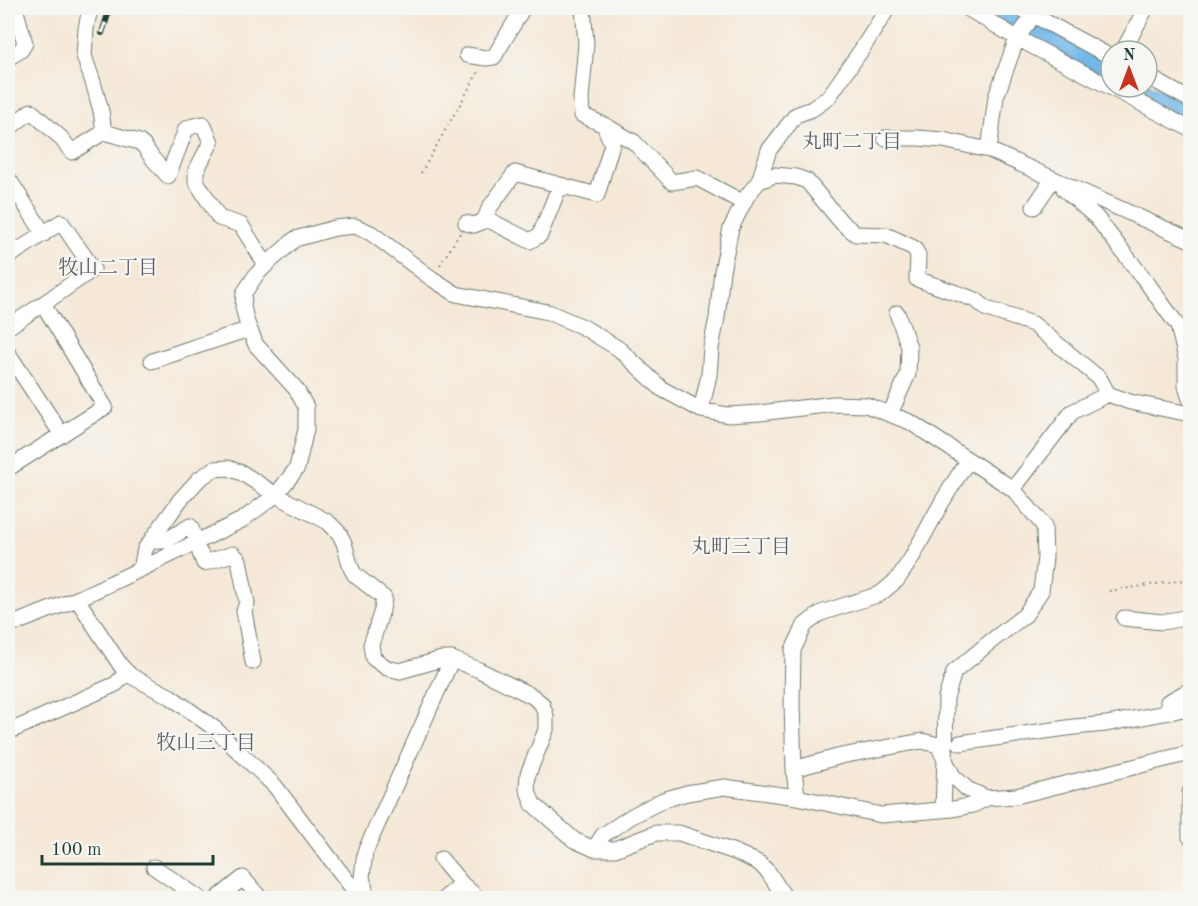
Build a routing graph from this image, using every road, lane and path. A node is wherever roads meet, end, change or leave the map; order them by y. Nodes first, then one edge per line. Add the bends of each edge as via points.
1 (15, 8) edge
2 (90, 8) edge
3 (523, 8) edge
4 (583, 8) edge
5 (888, 8) edge
6 (967, 8) edge
7 (1146, 8) edge
8 (1030, 10) edge
9 (1017, 38) junction
10 (1129, 39) edge
11 (1099, 50) edge
12 (467, 55) dead end
13 (8, 58) edge
14 (486, 58) junction
15 (1159, 83) edge
16 (1191, 100) edge
17 (604, 125) junction
18 (8, 129) edge
19 (1191, 129) edge
20 (104, 132) junction
21 (885, 138) dead end
22 (989, 150) junction
23 (421, 173) dead end
24 (1053, 179) junction
25 (759, 181) junction
26 (560, 185) junction
27 (10, 187) edge
28 (744, 202) junction
29 (1034, 207) dead end
30 (485, 218) junction
31 (466, 223) joint
32 (44, 234) junction
33 (1191, 240) edge
34 (8, 257) edge
35 (266, 265) junction
36 (440, 265) joint
37 (431, 278) junction
38 (43, 304) junction
39 (897, 313) dead end
40 (8, 327) edge
41 (249, 329) junction
42 (8, 353) edge
43 (152, 361) dead end
44 (1108, 394) junction
45 (1191, 399) edge
46 (701, 410) junction
47 (890, 414) junction
48 (1191, 414) edge
49 (62, 435) junction
50 (8, 459) edge
51 (968, 460) junction
52 (1013, 489) junction
53 (276, 495) junction
54 (192, 533) dead end
55 (151, 541) junction
56 (200, 553) dead end
57 (141, 569) junction
58 (1191, 579) edge
59 (1109, 591) dead end
60 (77, 599) junction
61 (1191, 617) edge
62 (1124, 618) dead end
63 (8, 624) edge
64 (452, 659) junction
65 (253, 662) dead end
66 (127, 672) junction
67 (1191, 690) edge
68 (1191, 707) edge
69 (1170, 712) junction
70 (8, 732) edge
71 (960, 743) dead end
72 (1191, 753) edge
73 (945, 760) junction
74 (794, 769) junction
75 (1191, 792) edge
76 (797, 797) junction
77 (987, 798) junction
78 (943, 809) junction
79 (1191, 837) edge
80 (594, 849) junction
81 (441, 859) dead end
82 (154, 867) dead end
83 (461, 883) junction
84 (199, 898) edge
85 (218, 898) edge
86 (260, 898) edge
87 (360, 898) edge
88 (367, 898) edge
89 (445, 898) edge
90 (478, 898) edge
91 (785, 898) edge

1 - 13 street via 25,43
2 - 20 street via 84,56
3 - 14 street via 494,57
4 - 17 street via 586,44 582,115
5 - 25 street via 828,98 796,114 769,150
6 - 9 street
7 - 10 street
8 - 9 street
8 - 11 street
9 - 19 street
9 - 22 street via 996,97
12 - 14 street
14 - 23 path
15 - 16 street
17 - 26 street via 612,144 597,195
17 - 28 street via 634,142 672,182 697,178
18 - 20 street via 31,111 72,152
20 - 35 street via 139,142 168,176 186,129 203,124 211,142 196,171 196,181 219,218 241,225
21 - 22 street via 943,140
22 - 24 street
24 - 29 street
24 - 33 street
24 - 45 street via 1096,217 1178,326
25 - 28 street
25 - 44 street via 775,175 807,182 856,234 886,235 914,248 918,255 917,279 1033,324 1099,378
26 - 30 street via 514,174
26 - 30 street via 540,235 530,241
27 - 32 street
28 - 46 street via 731,228 722,271
30 - 31 street via 474,225
31 - 36 path
32 - 34 street
32 - 38 street via 61,222 93,269
35 - 37 street via 295,240 355,226 371,233
35 - 41 street via 244,293
36 - 37 street
37 - 46 street via 456,294 548,312 583,327 619,349 662,389
38 - 40 street
38 - 49 street via 105,407
39 - 47 street via 909,347 908,374
41 - 43 street
41 - 53 street via 256,345 296,389 306,406 306,429 297,468
42 - 49 street
44 - 48 street
44 - 52 street via 1072,412
46 - 47 street via 728,415 834,404 866,405
47 - 51 street via 910,422
49 - 50 street via 12,466
51 - 52 street
51 - 74 street via 897,580 880,594 821,614 805,625 793,650
52 - 73 street via 1044,526 1041,591 1025,615 954,672 946,698
53 - 55 street via 242,473 214,469 180,500
53 - 57 street via 242,520
53 - 64 street via 328,522 339,533 355,575 384,598 371,645 373,658 400,671
54 - 55 street via 190,526 165,541
55 - 57 street
56 - 65 street via 204,563 233,555 240,560
57 - 60 street
58 - 59 path
60 - 63 street
60 - 66 street
61 - 62 street via 1162,622
64 - 80 street via 542,704 546,730 528,774 527,788 533,804 574,840
64 - 88 street via 365,852 362,878
66 - 70 street via 116,684
66 - 87 street via 214,728 275,786
67 - 69 street via 1168,702
68 - 69 street
69 - 71 street
72 - 77 street via 1016,796
73 - 74 street via 938,745 922,741
73 - 77 street via 953,776 967,789
73 - 78 street
74 - 76 street
75 - 79 street
76 - 78 street via 881,815
76 - 80 street via 724,787 687,792 632,816 603,835
77 - 78 street via 973,805
80 - 91 street via 615,849 656,833 679,833 759,863
81 - 83 street
82 - 84 street
83 - 89 street
83 - 90 street
85 - 86 street via 243,878

